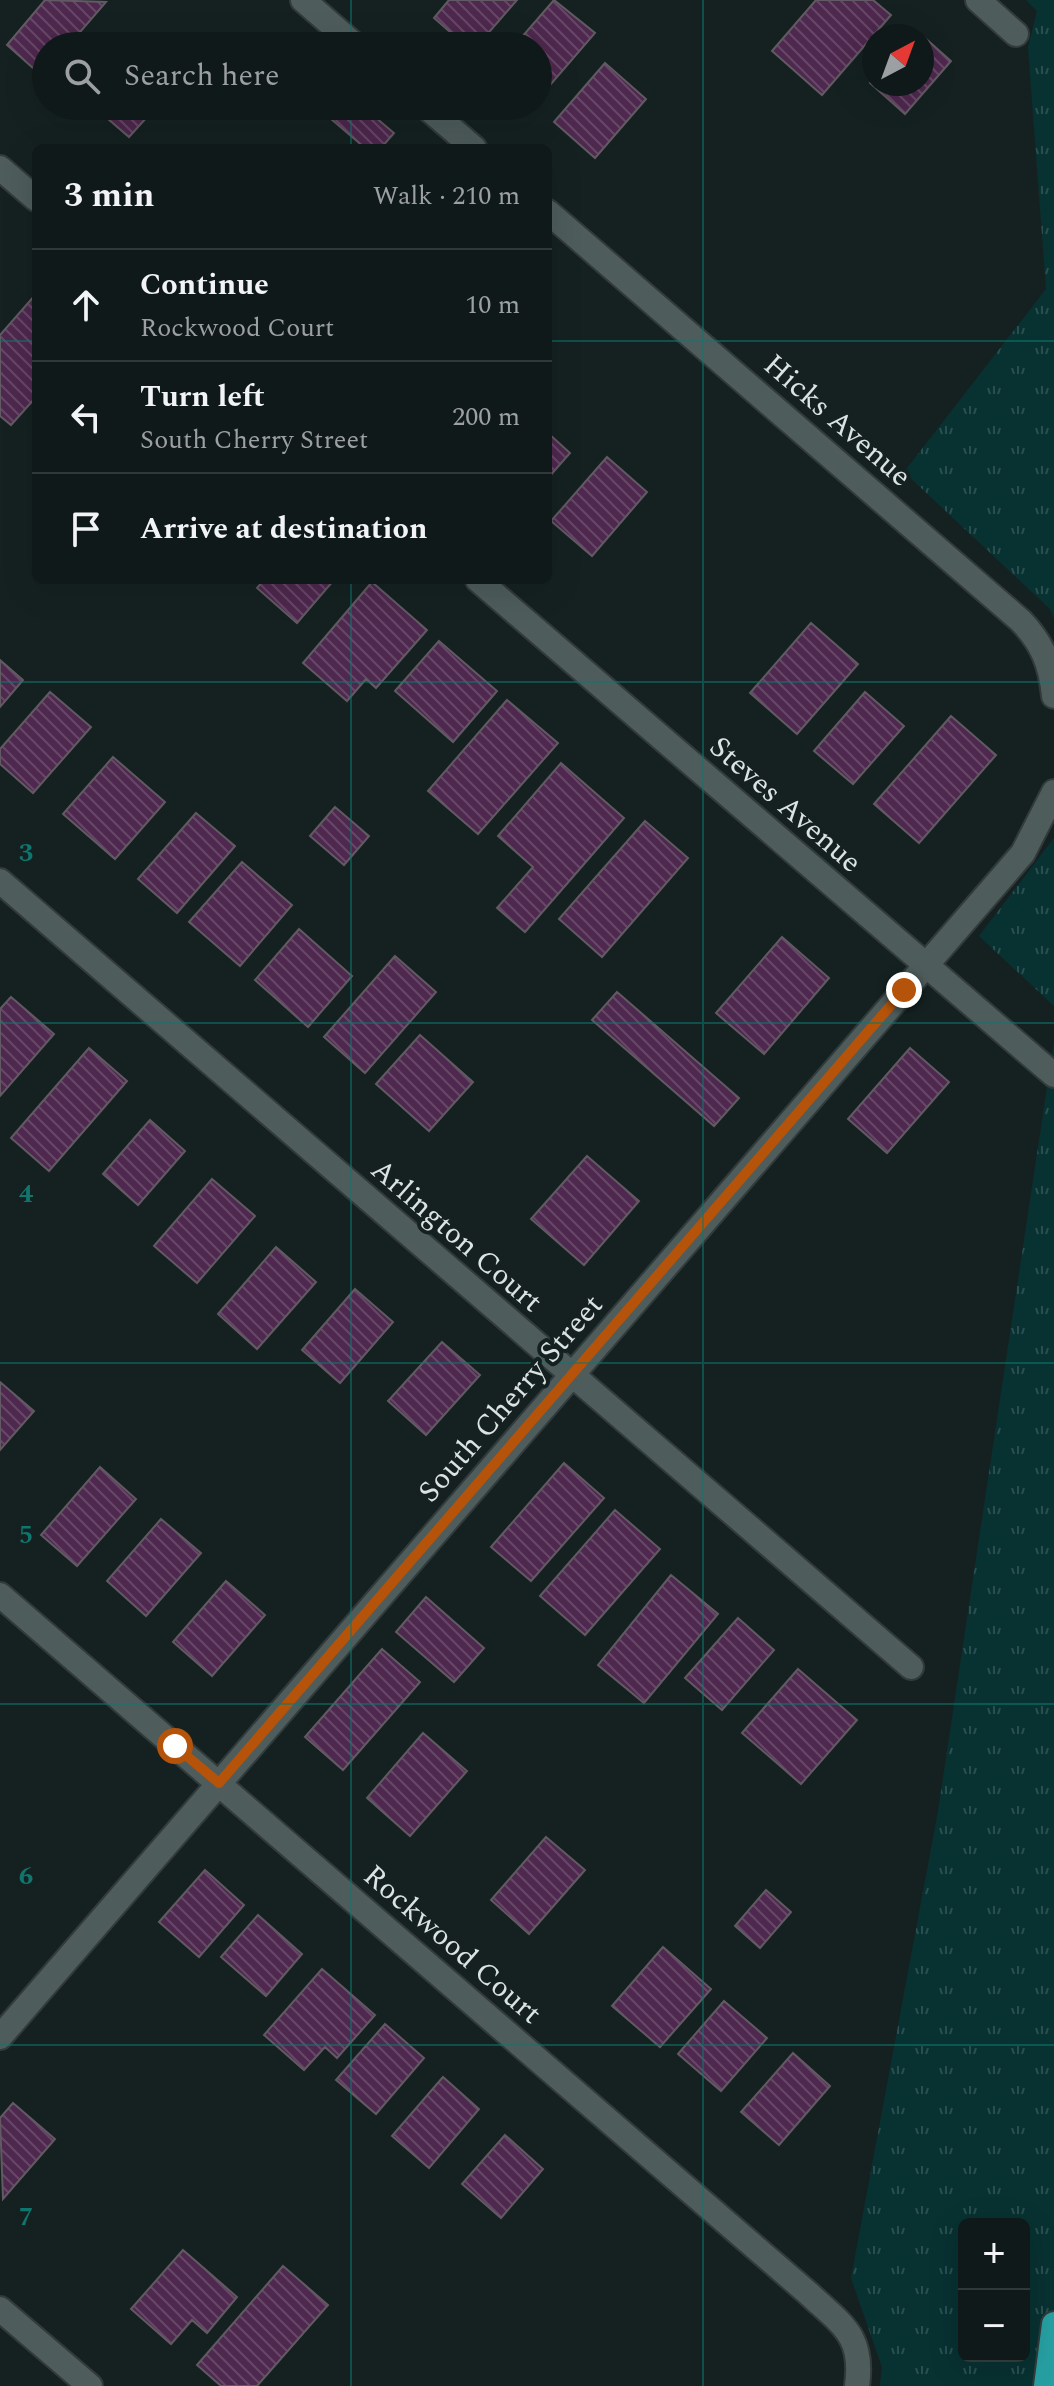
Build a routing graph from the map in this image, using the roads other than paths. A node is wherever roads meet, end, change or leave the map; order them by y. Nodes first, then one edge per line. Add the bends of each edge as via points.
1 (303, 0) edge
2 (978, 0) edge
3 (340, 32) edge
4 (1016, 34) dead end
5 (441, 120) edge
6 (469, 144) edge
7 (0, 168) edge
8 (32, 196) edge
9 (552, 215) edge
10 (483, 584) edge
11 (1054, 696) edge
12 (1054, 792) edge
13 (0, 881) edge
14 (925, 966) junction
15 (1054, 1075) edge
16 (572, 1376) junction
17 (0, 1595) edge
18 (911, 1667) dead end
19 (219, 1783) junction
20 (0, 2037) edge
21 (0, 2309) edge
22 (1054, 2324) edge
23 (90, 2386) edge
24 (857, 2386) edge
25 (1046, 2386) edge

1 - 3 street
2 - 4 street
5 - 6 street
7 - 8 street
9 - 11 street, Hicks Avenue via 1021,621 1040,641
10 - 14 street, Steves Avenue
12 - 14 street, South Cherry Street via 1023,853
13 - 16 street, Arlington Court
14 - 15 street, Steves Avenue
14 - 16 street, South Cherry Street
16 - 18 street, Arlington Court
16 - 19 street, South Cherry Street
17 - 19 street, Rockwood Court
19 - 20 street, South Cherry Street
19 - 24 street, Rockwood Court via 842,2324 858,2347
21 - 23 street
22 - 25 highway

